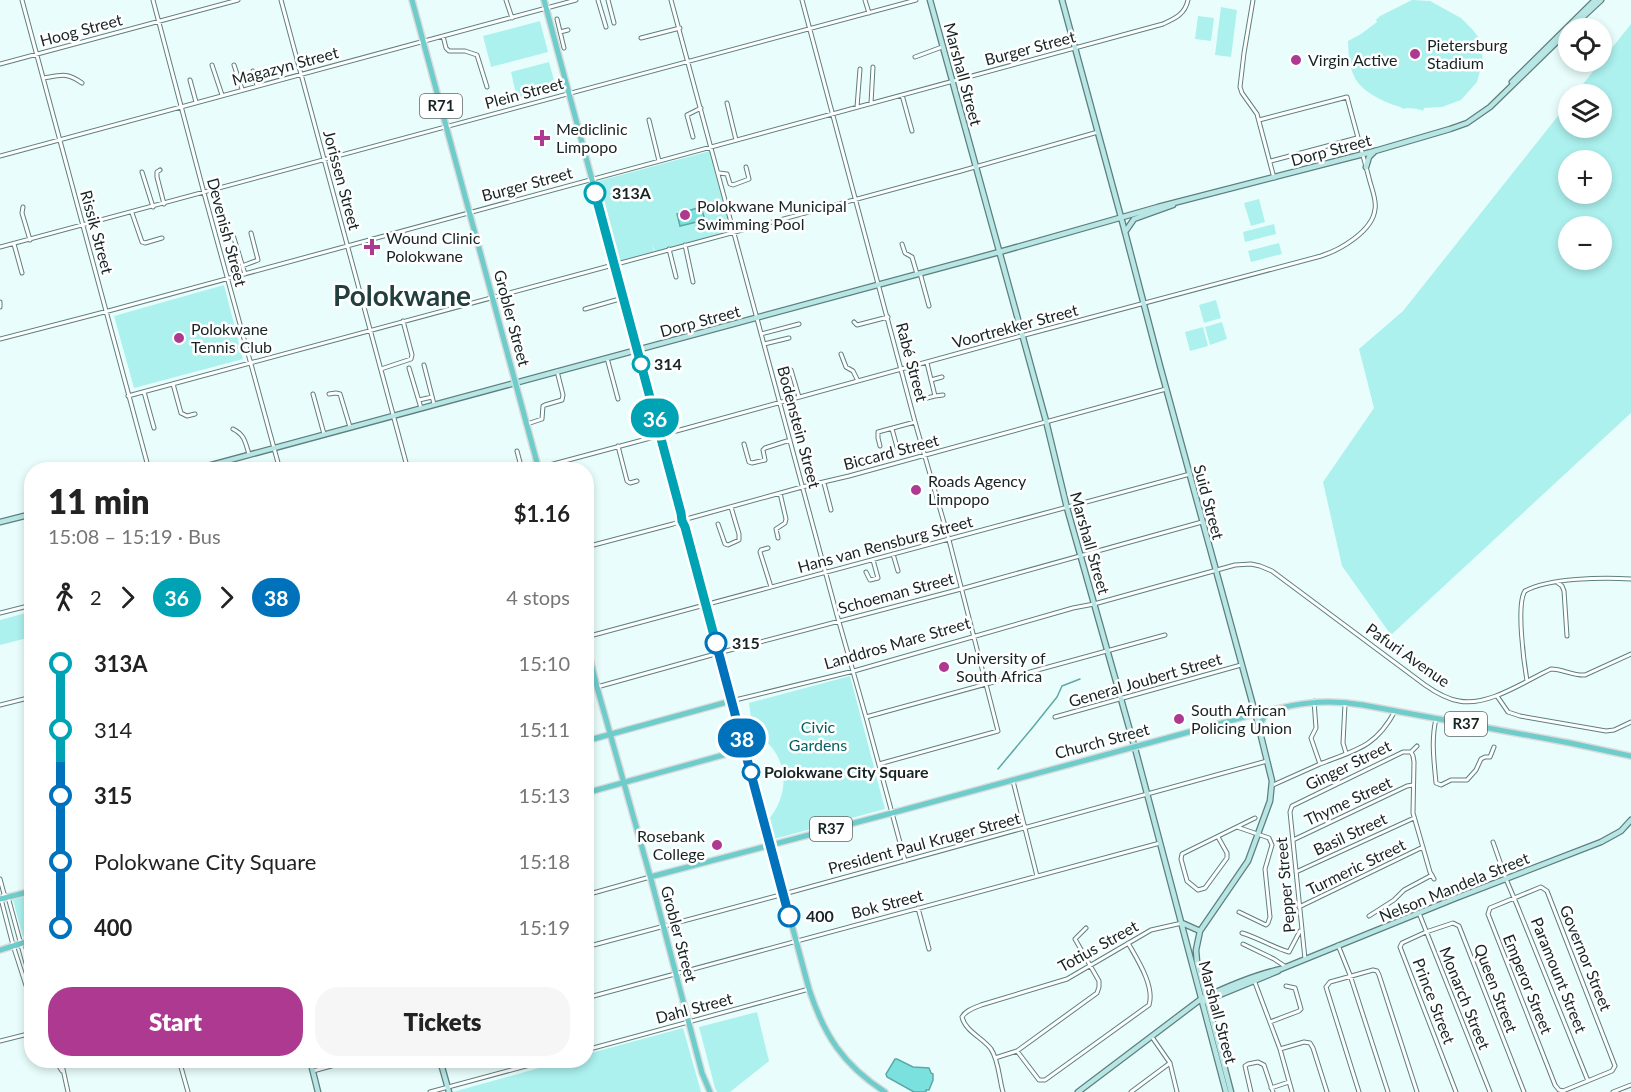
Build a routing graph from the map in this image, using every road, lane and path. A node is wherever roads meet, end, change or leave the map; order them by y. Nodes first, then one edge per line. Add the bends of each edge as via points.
1 (22, 0) edge
2 (153, 0) edge
3 (236, 0) edge
4 (280, 0) edge
5 (412, 0) edge
6 (507, 0) edge
7 (544, 0) edge
8 (576, 0) edge
9 (598, 0) edge
10 (608, 0) edge
11 (671, 0) edge
12 (802, 0) edge
13 (865, 0) edge
14 (916, 0) edge
15 (930, 0) edge
16 (1062, 0) edge
17 (1188, 0) edge
18 (1253, 0) edge
19 (1600, 0) edge
20 (1594, 3) edge
21 (546, 8) junction
22 (869, 12) junction
23 (512, 18) junction
24 (1580, 18) edge
25 (557, 19) dead end
26 (159, 21) junction
27 (614, 23) dead end
28 (606, 27) dead end
29 (680, 28) junction
30 (810, 28) junction
31 (568, 30) dead end
32 (561, 32) junction
33 (553, 34) junction
34 (442, 36) junction
35 (641, 38) dead end
36 (423, 41) junction
37 (1558, 41) edge
38 (944, 47) junction
39 (564, 48) dead end
40 (1075, 48) junction
41 (37, 54) junction
42 (915, 57) dead end
43 (689, 61) junction
44 (0, 64) edge
45 (212, 65) dead end
46 (234, 65) dead end
47 (873, 67) dead end
48 (860, 69) dead end
49 (254, 71) dead end
50 (301, 74) junction
51 (44, 78) junction
52 (190, 80) dead end
53 (953, 81) junction
54 (82, 83) dead end
55 (257, 86) junction
56 (487, 87) dead end
57 (242, 90) junction
58 (568, 93) junction
59 (222, 95) junction
60 (902, 95) junction
61 (196, 102) junction
62 (727, 103) dead end
63 (871, 103) junction
64 (181, 106) junction
65 (857, 107) junction
66 (701, 108) junction
67 (1486, 110) junction
68 (833, 114) junction
69 (649, 120) dead end
70 (1259, 120) junction
71 (446, 127) junction
72 (912, 131) dead end
73 (1098, 132) junction
74 (693, 136) dead end
75 (1358, 138) junction
76 (60, 139) junction
77 (736, 140) junction
78 (712, 147) junction
79 (1375, 151) junction
80 (1363, 154) junction
81 (0, 156) edge
82 (324, 160) junction
83 (660, 161) junction
84 (1271, 161) junction
85 (976, 166) junction
86 (746, 167) dead end
87 (1366, 167) junction
88 (160, 170) dead end
89 (142, 172) dead end
90 (719, 173) junction
91 (1274, 178) junction
92 (591, 179) junction
93 (204, 193) junction
94 (856, 198) junction
95 (1178, 202) junction
96 (164, 204) junction
97 (23, 207) dead end
98 (153, 207) junction
99 (469, 212) junction
100 (132, 213) junction
101 (1121, 217) junction
102 (83, 225) junction
103 (733, 232) junction
104 (1125, 232) junction
105 (251, 233) dead end
106 (233, 235) dead end
107 (162, 238) dead end
108 (30, 240) junction
109 (14, 244) junction
110 (902, 244) dead end
111 (684, 245) junction
112 (348, 246) junction
113 (0, 248) edge
114 (669, 249) junction
115 (1000, 252) junction
116 (614, 264) junction
117 (242, 266) junction
118 (22, 273) dead end
119 (245, 274) junction
120 (919, 274) junction
121 (676, 276) dead end
122 (227, 278) junction
123 (693, 282) dead end
124 (879, 284) junction
125 (492, 298) junction
126 (623, 298) junction
127 (0, 302) edge
128 (1143, 304) junction
129 (929, 306) dead end
130 (0, 307) edge
131 (585, 309) dead end
132 (106, 311) junction
133 (888, 317) junction
134 (757, 318) junction
135 (403, 321) junction
136 (854, 322) dead end
137 (799, 324) dead end
138 (370, 330) junction
139 (761, 334) junction
140 (1021, 336) junction
141 (789, 338) dead end
142 (0, 339) edge
143 (764, 344) junction
144 (637, 350) junction
145 (841, 354) dead end
146 (607, 358) junction
147 (250, 363) junction
148 (927, 363) junction
149 (424, 365) dead end
150 (409, 368) dead end
151 (381, 369) junction
152 (902, 369) junction
153 (791, 370) dead end
154 (557, 371) junction
155 (942, 377) dead end
156 (931, 380) junction
157 (858, 381) junction
158 (515, 382) junction
159 (173, 384) junction
160 (1166, 389) junction
161 (144, 392) junction
162 (313, 394) dead end
163 (328, 394) dead end
164 (943, 395) dead end
165 (128, 396) junction
166 (935, 396) junction
167 (432, 397) junction
168 (799, 397) junction
169 (927, 398) dead end
170 (618, 399) dead end
171 (419, 400) junction
172 (780, 402) junction
173 (434, 404) junction
174 (421, 408) junction
175 (195, 414) dead end
176 (393, 415) junction
177 (1046, 421) junction
178 (915, 422) junction
179 (527, 424) junction
180 (350, 427) junction
181 (154, 428) dead end
182 (891, 428) junction
183 (233, 429) dead end
184 (324, 434) junction
185 (660, 436) junction
186 (790, 440) junction
187 (744, 444) dead end
188 (618, 446) junction
189 (880, 446) dead end
190 (897, 447) dead end
191 (273, 448) junction
192 (517, 451) dead end
193 (249, 454) junction
194 (925, 455) junction
195 (147, 462) edge
196 (221, 462) edge
197 (277, 462) edge
198 (406, 462) edge
199 (520, 462) edge
200 (537, 462) edge
201 (561, 462) edge
202 (1190, 474) junction
203 (637, 481) dead end
204 (823, 482) junction
205 (802, 487) junction
206 (780, 493) junction
207 (731, 507) junction
208 (1067, 508) junction
209 (831, 510) dead end
210 (24, 516) edge
211 (682, 521) junction
212 (0, 522) edge
213 (1202, 522) junction
214 (718, 524) dead end
215 (778, 538) dead end
216 (949, 540) junction
217 (594, 545) edge
218 (768, 548) dead end
219 (893, 554) junction
220 (1081, 555) junction
221 (873, 560) junction
222 (1215, 570) junction
223 (898, 571) dead end
224 (826, 572) junction
225 (866, 572) dead end
226 (1631, 579) edge
227 (1557, 582) junction
228 (771, 587) junction
229 (962, 589) junction
230 (1094, 604) junction
231 (706, 605) junction
232 (24, 607) edge
233 (0, 613) edge
234 (838, 620) junction
235 (594, 635) edge
236 (1165, 635) dead end
237 (974, 636) junction
238 (1567, 636) dead end
239 (1107, 650) junction
240 (718, 653) junction
241 (1631, 654) edge
242 (1241, 665) junction
243 (854, 671) junction
244 (594, 675) edge
245 (1527, 681) junction
246 (985, 684) junction
247 (597, 687) junction
248 (1497, 696) junction
249 (24, 699) edge
250 (1121, 700) junction
251 (732, 701) junction
252 (1314, 702) junction
253 (1345, 702) junction
254 (0, 705) edge
255 (1273, 710) junction
256 (1395, 711) junction
257 (1255, 714) junction
258 (867, 717) junction
259 (1055, 717) dead end
260 (1436, 719) junction
261 (1631, 722) edge
262 (1258, 728) junction
263 (611, 734) junction
264 (594, 739) edge
265 (1417, 746) dead end
266 (1134, 747) junction
267 (1494, 747) dead end
268 (745, 749) junction
269 (1411, 752) junction
270 (1346, 754) junction
271 (1631, 756) edge
272 (1267, 761) junction
273 (879, 764) junction
274 (1320, 764) junction
275 (1013, 779) junction
276 (624, 783) junction
277 (1272, 785) junction
278 (1413, 785) junction
279 (594, 791) edge
280 (1147, 795) junction
281 (1291, 809) joint
282 (892, 813) junction
283 (1255, 818) dead end
284 (1414, 818) junction
285 (1631, 820) edge
286 (1237, 827) junction
287 (1025, 828) junction
288 (1258, 834) junction
289 (1218, 837) junction
290 (1293, 840) junction
291 (1492, 842) dead end
292 (1160, 843) junction
293 (770, 846) junction
294 (1423, 848) junction
295 (905, 861) junction
296 (1296, 872) junction
297 (1038, 876) junction
298 (650, 877) junction
299 (0, 879) edge
300 (1506, 879) junction
301 (24, 893) edge
302 (594, 893) edge
303 (784, 894) junction
304 (3, 897) edge
305 (1514, 897) junction
306 (1299, 907) junction
307 (918, 908) junction
308 (1239, 912) dead end
309 (1419, 913) junction
310 (1369, 916) dead end
311 (1182, 923) junction
312 (663, 926) junction
313 (1086, 928) dead end
314 (1301, 930) junction
315 (1200, 931) junction
316 (1426, 932) junction
317 (1242, 933) dead end
318 (796, 941) junction
319 (24, 942) edge
320 (21, 943) junction
321 (1128, 943) junction
322 (1244, 944) dead end
323 (13, 945) junction
324 (594, 945) edge
325 (1338, 945) junction
326 (929, 949) dead end
327 (1, 950) edge
328 (24, 954) edge
329 (1305, 960) junction
330 (1090, 966) junction
331 (1283, 968) junction
332 (676, 974) junction
333 (1350, 975) junction
334 (24, 979) edge
335 (1253, 980) junction
336 (1286, 986) dead end
337 (809, 989) junction
338 (594, 996) edge
339 (1203, 1000) junction
340 (688, 1022) junction
341 (1270, 1022) junction
342 (24, 1035) edge
343 (1152, 1037) junction
344 (0, 1041) edge
345 (594, 1048) edge
346 (1280, 1049) junction
347 (1017, 1051) junction
348 (995, 1058) junction
349 (1170, 1063) junction
350 (61, 1068) edge
351 (63, 1068) edge
352 (181, 1068) edge
353 (312, 1068) edge
354 (324, 1068) edge
355 (442, 1068) edge
356 (521, 1068) edge
357 (313, 1071) junction
358 (64, 1073) junction
359 (1588, 1081) junction
360 (1289, 1082) junction
361 (1631, 1085) edge
362 (448, 1090) edge
363 (1272, 1090) edge
364 (1561, 1091) edge
365 (68, 1092) edge
366 (188, 1092) edge
367 (318, 1092) edge
368 (430, 1092) edge
369 (710, 1092) edge
370 (885, 1092) edge
371 (1003, 1092) edge
372 (1078, 1092) edge
373 (1131, 1092) edge
374 (1177, 1092) edge
375 (1228, 1092) edge
376 (1251, 1092) edge
377 (1292, 1092) edge
378 (1327, 1092) edge
379 (1359, 1092) edge
380 (1388, 1092) edge
381 (1417, 1092) edge
382 (1456, 1092) edge
383 (1490, 1092) edge
384 (1524, 1092) edge
385 (1613, 1092) edge

1 - 41 street, Rissik Street
2 - 26 street, Devenish Street
3 - 26 street, Hoog Street
4 - 50 street, Jorissen Street
5 - 36 main road, Grobler Street / R71
6 - 23 street
7 - 21 main road
8 - 21 street, Magazyn Street
9 - 28 street
10 - 27 street
11 - 29 street, Bodenstein Street
12 - 30 street, Rabé Street
13 - 22 street
14 - 22 street, Plein Street
15 - 38 street, Marshall Street
16 - 40 street, Suid Street
17 - 40 street, Burger Street via 1184,12 1163,24
18 - 70 street via 1240,85
19 - 20 street, Dorp Street
20 - 24 street, Dorp Street
20 - 67 street, Dorp Street
21 - 23 street, Magazyn Street
21 - 33 main road
22 - 30 street, Plein Street
23 - 34 street, Magazyn Street
25 - 32 street
26 - 41 street, Hoog Street
26 - 64 street, Devenish Street
29 - 35 street
29 - 43 street, Bodenstein Street
30 - 43 street, Plein Street
30 - 68 street, Rabé Street
31 - 32 street
32 - 33 street
32 - 39 street
33 - 58 main road
34 - 36 street, Magazyn Street
34 - 56 street via 449,51 477,55
36 - 50 street, Magazyn Street
36 - 71 main road, Grobler Street / R71
37 - 67 street, Dorp Street
38 - 42 street
38 - 53 street, Marshall Street
40 - 53 street, Burger Street
40 - 73 street, Suid Street
41 - 44 street, Hoog Street
41 - 51 street, Rissik Street
43 - 58 street, Plein Street
43 - 66 street, Bodenstein Street
45 - 59 street
46 - 57 street
47 - 63 street
48 - 65 street
49 - 55 street
50 - 55 street, Magazyn Street
50 - 82 street, Jorissen Street
51 - 54 street via 67,75
51 - 76 street, Rissik Street
52 - 61 street
53 - 60 street, Burger Street
53 - 85 street, Marshall Street
55 - 57 street, Magazyn Street
57 - 59 street, Magazyn Street
58 - 71 street, Plein Street
58 - 92 main road
59 - 61 street, Magazyn Street
60 - 63 street, Burger Street
60 - 72 street
61 - 64 street, Magazyn Street
62 - 77 street
63 - 65 street, Burger Street
64 - 76 street, Magazyn Street
64 - 93 street, Devenish Street
65 - 68 street, Burger Street
66 - 74 street via 687,114
66 - 78 street, Bodenstein Street
67 - 79 street, Dorp Street via 1457,127
68 - 77 street, Burger Street
68 - 94 street, Rabé Street
69 - 83 street
70 - 75 street, Voortrekker Street via 1347,97
70 - 84 street
71 - 82 street, Plein Street
71 - 99 main road, Grobler Street / R71
73 - 85 street
73 - 101 street, Suid Street
75 - 80 street, Voortrekker Street
75 - 84 street
76 - 81 street, Magazyn Street
76 - 102 street, Rissik Street
77 - 78 street, Burger Street
78 - 83 street, Burger Street
78 - 90 street, Bodenstein Street
79 - 80 street, Dorp Street
79 - 87 street
80 - 87 street, Voortrekker Street
80 - 91 street, Dorp Street
82 - 93 street, Plein Street
82 - 112 street, Jorissen Street
83 - 92 street, Burger Street
84 - 91 street
85 - 94 street
85 - 115 street, Marshall Street
86 - 90 street via 749,179 733,185 727,174
87 - 128 street, Voortrekker Street via 1375,211 1366,227 1348,243 1321,256
88 - 96 street via 156,177
89 - 98 street
90 - 103 street, Bodenstein Street
91 - 95 street, Dorp Street
92 - 99 street, Burger Street
92 - 116 main road
93 - 96 street, Plein Street
93 - 122 street, Devenish Street
94 - 103 street
94 - 124 street, Rabé Street
95 - 101 street, Dorp Street
95 - 104 street, Dorp Street via 1134,219
96 - 98 street, Plein Street
97 - 108 street
98 - 100 street, Plein Street
99 - 112 street, Burger Street
99 - 125 main road, Grobler Street / R71
100 - 102 street, Plein Street
100 - 107 street via 142,242
101 - 104 street, Suid Street
101 - 115 street, Dorp Street
102 - 108 street, Plein Street
102 - 132 street, Rissik Street
103 - 111 street
103 - 134 street, Bodenstein Street
104 - 128 street, Suid Street
105 - 117 street via 258,260
106 - 117 street
108 - 109 street, Plein Street
109 - 113 street, Plein Street
109 - 118 street
110 - 120 street
111 - 114 street
111 - 123 street
112 - 119 street, Burger Street
112 - 138 street, Jorissen Street
114 - 116 street
114 - 121 street
115 - 120 street, Dorp Street
115 - 140 street, Marshall Street
116 - 125 street
116 - 126 main road
117 - 119 street
119 - 122 street, Burger Street
120 - 124 street, Dorp Street
120 - 129 street
122 - 132 street, Burger Street
122 - 147 street, Devenish Street
124 - 133 street, Rabé Street
124 - 134 street, Dorp Street
125 - 135 street
125 - 158 main road, Grobler Street / R71
126 - 131 street
126 - 144 main road
127 - 130 street
128 - 140 street, Voortrekker Street
128 - 160 street, Suid Street
132 - 142 street, Burger Street
132 - 165 street, Rissik Street
133 - 136 street via 857,325
133 - 152 street, Rabé Street
134 - 139 street, Bodenstein Street
134 - 144 street, Dorp Street
135 - 138 street
135 - 151 street via 412,357
137 - 139 street
138 - 147 street
138 - 151 street, Jorissen Street
139 - 143 street, Bodenstein Street
140 - 148 street, Voortrekker Street
140 - 177 street, Marshall Street
141 - 143 street
143 - 172 street, Bodenstein Street
144 - 146 street, Dorp Street
144 - 185 main road
145 - 157 street
146 - 154 street, Dorp Street
146 - 170 street
147 - 159 street
147 - 191 street, Devenish Street
148 - 152 street, Voortrekker Street
148 - 156 street
149 - 167 street
150 - 171 street
151 - 176 street, Jorissen Street
152 - 157 street, Voortrekker Street
152 - 178 street, Rabé Street
153 - 168 street
154 - 158 street, Dorp Street
154 - 179 street via 562,400 543,406 542,419
155 - 156 street
156 - 166 street
157 - 168 street, Voortrekker Street
158 - 173 street, Dorp Street
158 - 179 main road, Grobler Street / R71
159 - 161 street
159 - 175 street via 181,413
160 - 177 street, Biccard Street
160 - 202 street, Suid Street
161 - 165 street
161 - 181 street
162 - 184 street
163 - 180 street via 340,394
164 - 166 street
165 - 195 street, Rissik Street
166 - 169 street
167 - 171 street
167 - 173 street
168 - 172 street, Voortrekker Street
171 - 174 street
172 - 185 street, Voortrekker Street
172 - 186 street, Bodenstein Street
173 - 174 street, Dorp Street
174 - 176 street, Dorp Street
176 - 180 street, Dorp Street
176 - 198 street, Jorissen Street
177 - 194 street, Biccard Street
177 - 208 street, Marshall Street
178 - 182 street
178 - 194 street, Rabé Street
179 - 200 main road, Grobler Street / R71
180 - 184 street, Dorp Street
182 - 189 street via 878,432
182 - 190 street
183 - 193 street via 243,435
184 - 191 street, Dorp Street
185 - 188 street, Voortrekker Street
185 - 211 main road
186 - 187 street via 765,448 764,461 752,464
186 - 205 street, Bodenstein Street
188 - 201 street, Voortrekker Street
188 - 203 street via 627,481
191 - 193 street, Dorp Street
191 - 197 street, Devenish Street
192 - 199 street
193 - 196 street, Dorp Street
194 - 204 street, Biccard Street
194 - 216 street, Rabé Street
202 - 208 street, Hans van Rensburg Street
202 - 213 street, Suid Street
204 - 205 street, Biccard Street
204 - 209 street
205 - 206 street, Biccard Street
205 - 224 street, Bodenstein Street
206 - 207 street, Biccard Street
206 - 215 street via 786,519 776,529
207 - 211 street, Biccard Street
207 - 214 street via 739,540 725,544
208 - 216 street, Hans van Rensburg Street
208 - 220 street, Marshall Street
210 - 212 street
211 - 217 street, Biccard Street
211 - 231 main road
213 - 220 street, Schoeman Street
213 - 222 street, Suid Street
216 - 219 street, Hans van Rensburg Street
216 - 229 street, Rabé Street
218 - 228 street via 760,552
219 - 221 street, Hans van Rensburg Street
219 - 223 street
220 - 229 street, Schoeman Street
220 - 230 street, Marshall Street
221 - 224 street, Hans van Rensburg Street
221 - 225 street via 878,578 870,580
222 - 230 street, Landdros Mare Street
222 - 242 street, Suid Street
222 - 248 street, Pafuri Avenue via 1246,564 1272,571 1448,698 1475,702
224 - 228 street, Hans van Rensburg Street
224 - 234 street, Bodenstein Street
226 - 227 street
227 - 238 street via 1564,591
227 - 245 street via 1522,593
228 - 231 street, Hans van Rensburg Street
229 - 234 street, Schoeman Street
229 - 237 street, Rabé Street
230 - 237 street, Landdros Mare Street
230 - 239 street, Marshall Street
231 - 235 street, Hans van Rensburg Street
231 - 240 main road
232 - 233 street
234 - 240 street, Schoeman Street
234 - 243 street, Bodenstein Street
236 - 239 street
237 - 243 street, Landdros Mare Street
237 - 246 street, Rabé Street
239 - 246 street
239 - 250 street, Marshall Street
240 - 247 street, Schoeman Street
240 - 251 main road
241 - 245 street, Pafuri Avenue via 1585,675 1553,668
242 - 250 street, General Joubert Street
242 - 257 street, Suid Street
243 - 251 street, Landdros Mare Street
243 - 258 street, Bodenstein Street
244 - 247 main road, Grobler Street
245 - 248 street, Pafuri Avenue
246 - 258 street
246 - 273 street, Rabé Street via 998,731
247 - 263 main road, Grobler Street
248 - 261 street via 1508,712 1520,716 1606,731
249 - 254 street
250 - 259 street, General Joubert Street
250 - 266 street, Marshall Street
251 - 263 main road, Landdros Mare Street
251 - 268 main road
252 - 253 main road, Church Street / R37
252 - 255 main road, Church Street / R37
252 - 274 street via 1316,728 1311,738
253 - 256 main road, Church Street / R37
253 - 270 street via 1342,743
255 - 257 main road, Church Street / R37
255 - 262 main road
256 - 260 main road, Church Street / R37
256 - 270 street via 1387,726 1367,746
257 - 262 street, Suid Street
257 - 266 main road, Church Street / R37
258 - 273 street, Bodenstein Street
260 - 267 street via 1436,783 1467,780 1481,759 1490,757
260 - 271 main road, Church Street / R37
262 - 272 street, Suid Street
263 - 264 main road, Landdros Mare Street
263 - 276 main road, Grobler Street
265 - 269 street, Ginger Street
266 - 275 main road, Church Street / R37
266 - 280 street, Marshall Street
268 - 276 main road
268 - 293 main road
269 - 278 street
269 - 281 street, Ginger Street via 1403,752 1294,804
270 - 274 street
272 - 277 street, Suid Street
272 - 280 street, President Paul Kruger Street
273 - 282 street, Bodenstein Street
274 - 277 street
275 - 282 main road, Church Street / R37
275 - 287 street
276 - 279 main road
276 - 298 main road, Grobler Street
277 - 288 street, Suid Street
278 - 284 street
278 - 290 street, Thyme Street
280 - 287 street, President Paul Kruger Street
280 - 292 street, Marshall Street
281 - 290 street, Pepper Street
282 - 293 main road, Church Street / R37
282 - 295 street, Bodenstein Street
283 - 286 street
284 - 294 street
284 - 296 street, Basil Street
285 - 300 street, Nelson Mandela Street via 1601,842
286 - 288 street
286 - 289 street
287 - 295 street, President Paul Kruger Street
287 - 297 street
288 - 308 street via 1269,838 1272,845 1265,869 1270,921 1266,925
288 - 315 street, Suid Street via 1245,867
289 - 289 street via 1181,857 1188,883 1198,890 1205,888 1227,858
290 - 296 street, Pepper Street
291 - 300 street, Paramount Street
292 - 297 street, Bok Street
292 - 311 street, Marshall Street
293 - 298 main road, Church Street / R37
293 - 303 main road
294 - 306 street, Turmeric Street
294 - 310 street via 1433,877 1404,890
295 - 303 street, President Paul Kruger Street
296 - 306 street, Pepper Street
297 - 307 street, Bok Street
298 - 302 street, Church Street
298 - 312 main road, Grobler Street
299 - 304 street
300 - 305 street, Paramount Street
300 - 309 street, Nelson Mandela Street
301 - 304 main road
303 - 312 street, President Paul Kruger Street
303 - 318 main road
304 - 320 street
304 - 323 street
305 - 359 street, Paramount Street
305 - 359 street, Governor Street via 1541,887 1547,891 1615,1062 1612,1071
305 - 364 street, Emperor Street via 1490,908 1488,914 1555,1085
306 - 314 street, Pepper Street
307 - 318 street, Bok Street
307 - 326 street
309 - 316 street, Monarch Street
309 - 325 street, Nelson Mandela Street
311 - 315 street
311 - 321 street, Totius Street via 1158,928
311 - 339 street, Marshall Street
312 - 324 street, President Paul Kruger Street
312 - 332 main road, Grobler Street
313 - 330 street via 1075,939
314 - 317 street via 1289,952
314 - 329 street, Pepper Street
315 - 339 street, Suid Street via 1196,950
316 - 382 street, Prince Street via 1400,947
316 - 383 street, Monarch Street
316 - 384 street, Queen Street via 1450,923 1459,926
318 - 332 street, Bok Street
318 - 337 main road
319 - 320 main road
320 - 323 main road
320 - 328 street
321 - 330 street, Totius Street
321 - 347 street via 1145,974 1151,995 1149,1005 1045,1080 1040,1080
322 - 331 street
323 - 327 main road
323 - 334 street
325 - 329 street, Nelson Mandela Street
325 - 333 street
329 - 331 street, Nelson Mandela Street
330 - 347 street via 1099,981 1097,993
330 - 348 street, Totius Street via 1067,979 964,1013 962,1019 968,1028 989,1046
331 - 335 street, Nelson Mandela Street
332 - 338 street, Bok Street
332 - 340 main road, Grobler Street
333 - 379 street via 1326,987
333 - 380 street
333 - 381 street via 1377,972
335 - 339 street, Nelson Mandela Street
335 - 341 street
336 - 341 street via 1295,988 1301,1009
337 - 340 street, Dahl Street
337 - 370 main road via 820,1021 837,1049 862,1077
339 - 343 street, Nelson Mandela Street
339 - 375 street, Marshall Street
340 - 345 street, Dahl Street
340 - 369 main road, Grobler Street
341 - 346 street
342 - 344 street
343 - 349 street
343 - 372 street, Nelson Mandela Street
346 - 360 street
346 - 378 street via 1310,1043
347 - 348 street
348 - 371 street
349 - 373 street
349 - 374 street
350 - 358 street
351 - 358 street
352 - 366 street
353 - 357 street
354 - 357 street
355 - 362 street
356 - 362 street
357 - 367 street
358 - 365 street
359 - 364 street
360 - 363 street
360 - 377 street
361 - 385 street
362 - 368 street
363 - 376 street via 1264,1065 1253,1062 1245,1069

